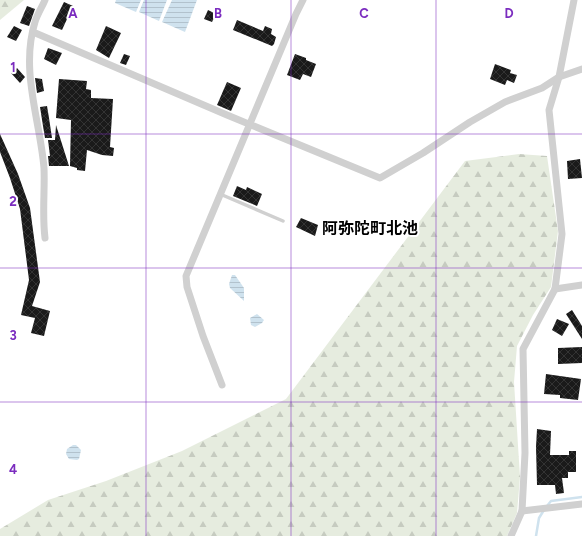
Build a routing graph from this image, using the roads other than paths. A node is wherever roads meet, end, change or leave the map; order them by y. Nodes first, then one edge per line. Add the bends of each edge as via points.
1 (46, 0) edge
2 (303, 0) edge
3 (574, 0) edge
4 (33, 32) junction
5 (582, 69) edge
6 (559, 76) junction
7 (249, 123) junction
8 (220, 194) junction
9 (283, 221) dead end
10 (45, 238) dead end
11 (582, 285) edge
12 (555, 289) junction
13 (222, 385) dead end
14 (582, 504) edge
15 (522, 512) junction
16 (511, 536) edge

1 - 4 street
2 - 7 street
3 - 6 street
4 - 7 street
4 - 10 street via 29,52 30,74 44,168
5 - 6 street
6 - 7 street via 542,88 505,102 380,178
6 - 12 street via 549,110 562,234
7 - 8 street
8 - 9 lane
8 - 13 street via 186,276 187,287 203,336
11 - 12 street
12 - 15 street via 523,349 525,453
14 - 15 street
15 - 16 street

